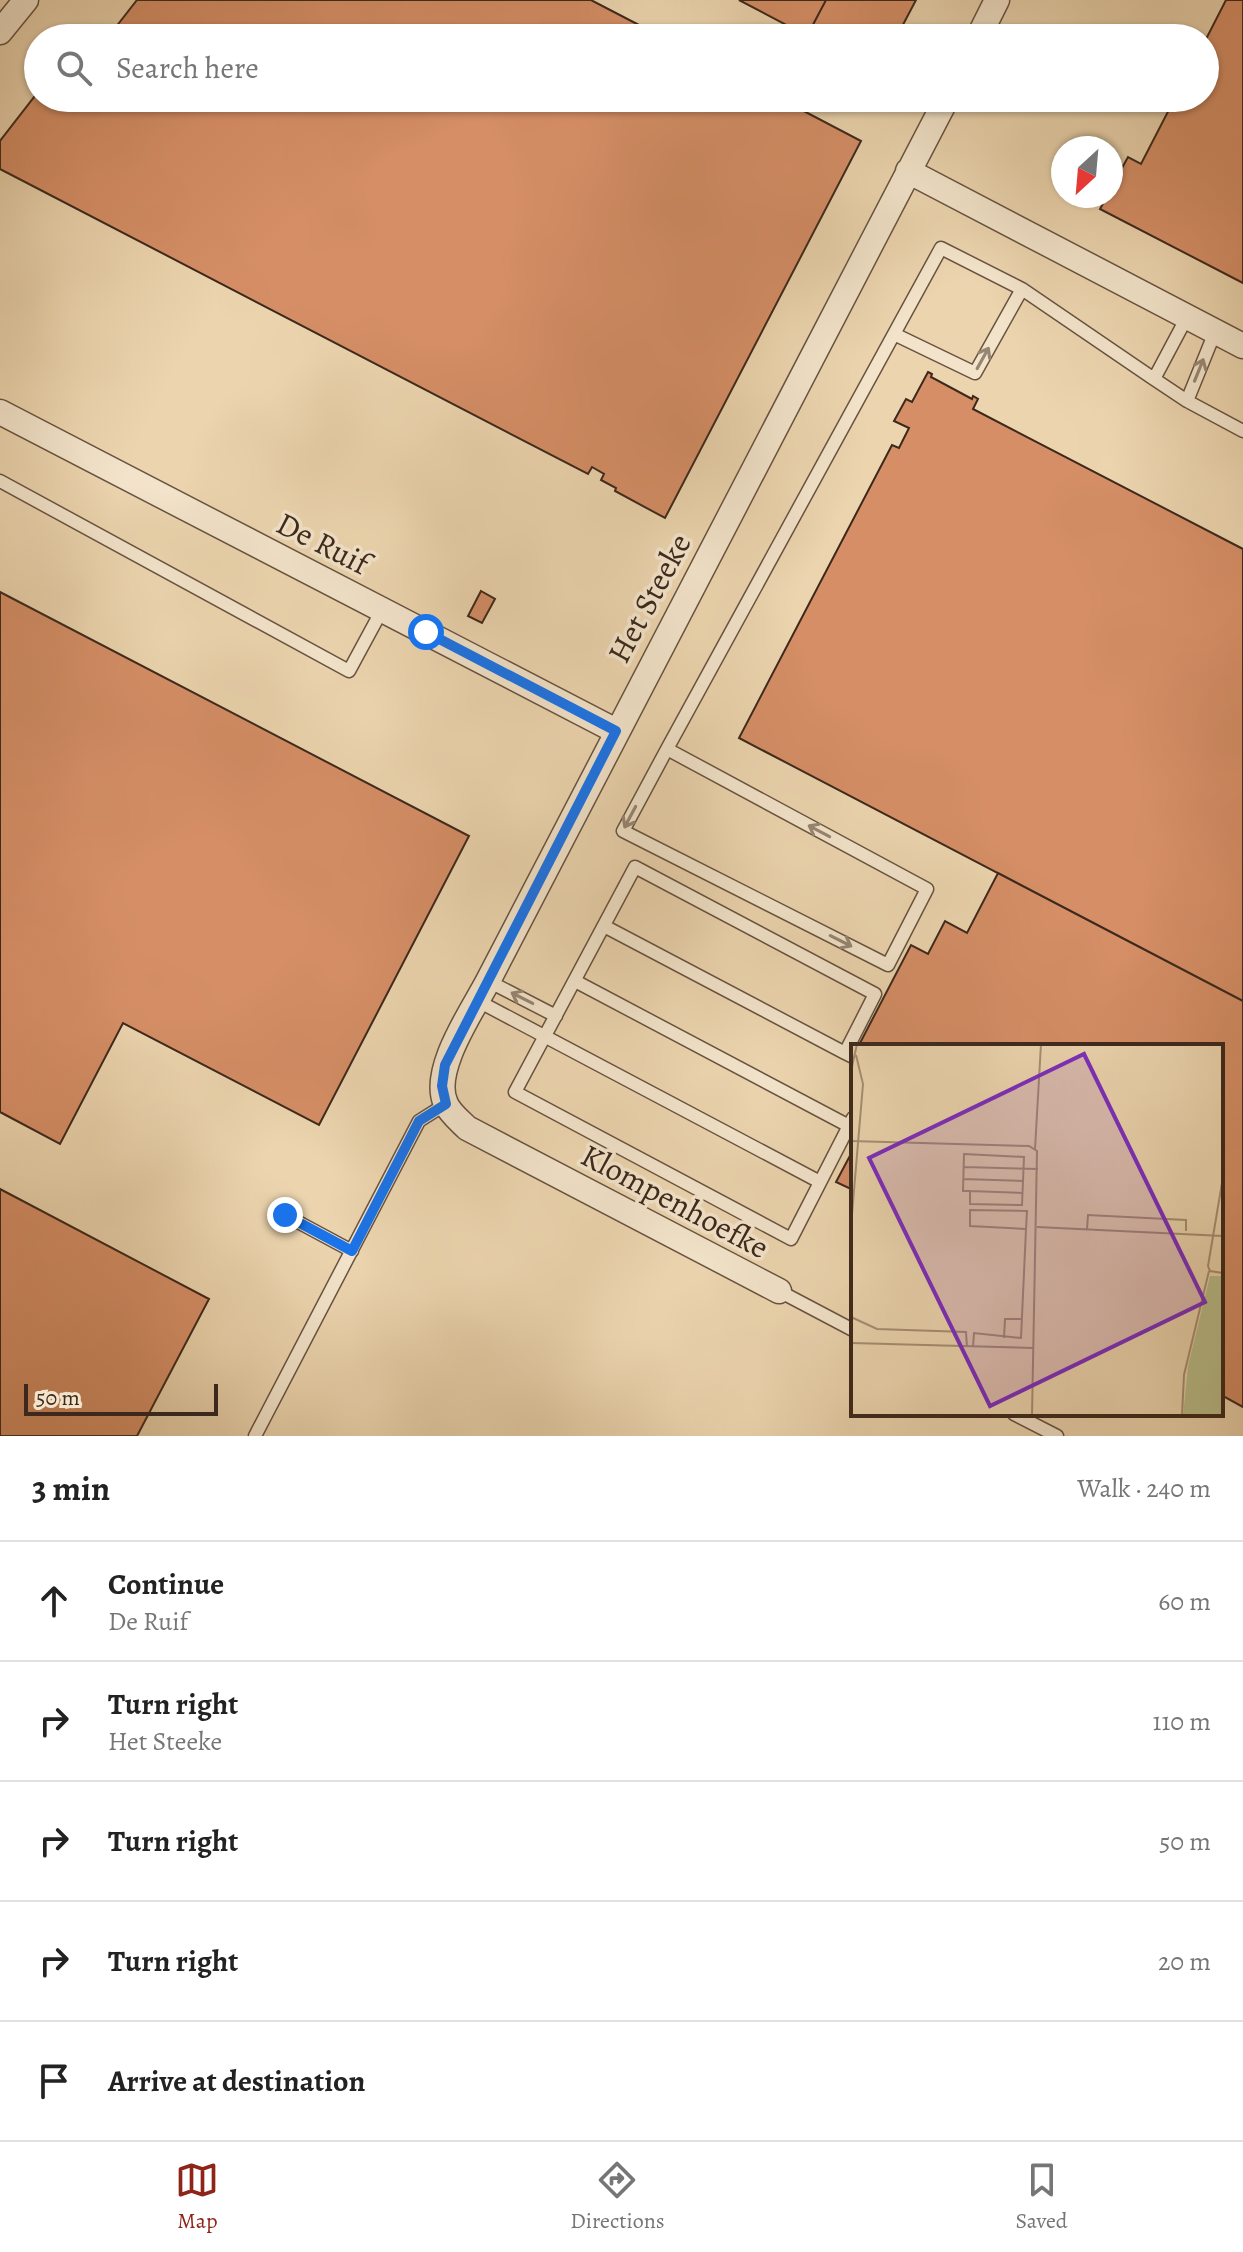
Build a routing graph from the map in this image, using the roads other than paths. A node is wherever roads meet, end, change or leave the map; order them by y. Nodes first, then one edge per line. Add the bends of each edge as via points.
1 (26, 0) edge
2 (997, 0) edge
3 (985, 24) edge
4 (0, 32) edge
5 (940, 112) edge
6 (908, 171) junction
7 (1022, 289) junction
8 (1187, 317) junction
9 (1215, 332) junction
10 (894, 334) junction
11 (1243, 346) edge
12 (1154, 379) junction
13 (1187, 401) junction
14 (0, 412) edge
15 (1243, 431) edge
16 (0, 481) edge
17 (382, 610) junction
18 (616, 731) junction
19 (667, 749) junction
20 (604, 926) junction
21 (575, 981) junction
22 (483, 991) junction
23 (556, 1016) junction
24 (545, 1036) junction
25 (854, 1044) edge
26 (849, 1055) edge
27 (446, 1104) junction
28 (851, 1122) edge
29 (820, 1182) junction
30 (285, 1215) dead end
31 (352, 1251) junction
32 (779, 1291) joint
33 (851, 1329) edge
34 (1018, 1416) edge
35 (255, 1436) edge
36 (1057, 1436) edge

1 - 4 street
2 - 3 street
5 - 6 street, Het Steeke
6 - 8 street
6 - 18 street, Het Steeke
10 -> 7 lane via 975,373
7 - 10 lane via 941,248
7 - 12 lane
8 - 9 street
8 - 12 lane
9 - 11 street
13 -> 9 lane
10 - 19 lane
12 - 13 lane
13 - 15 lane
14 - 17 street, De Ruif
16 - 17 lane via 349,671
17 - 18 street, De Ruif
18 - 22 street, Het Steeke
19 -> 19 lane via 623,831 888,965 927,889
20 - 21 lane
20 - 25 lane via 635,867 875,994
20 - 26 lane
21 - 23 lane
21 - 28 lane
23 -> 22 lane
22 - 24 lane
22 - 27 street, Het Steeke via 445,1065
23 - 24 lane
24 - 29 lane
24 - 29 lane via 515,1092 791,1239
27 - 31 lane via 419,1121
27 - 32 street, Klompenhoefke via 467,1128
28 - 29 lane
30 - 31 lane
31 - 35 lane
32 - 33 lane, Klompenhoefke
34 - 36 lane

